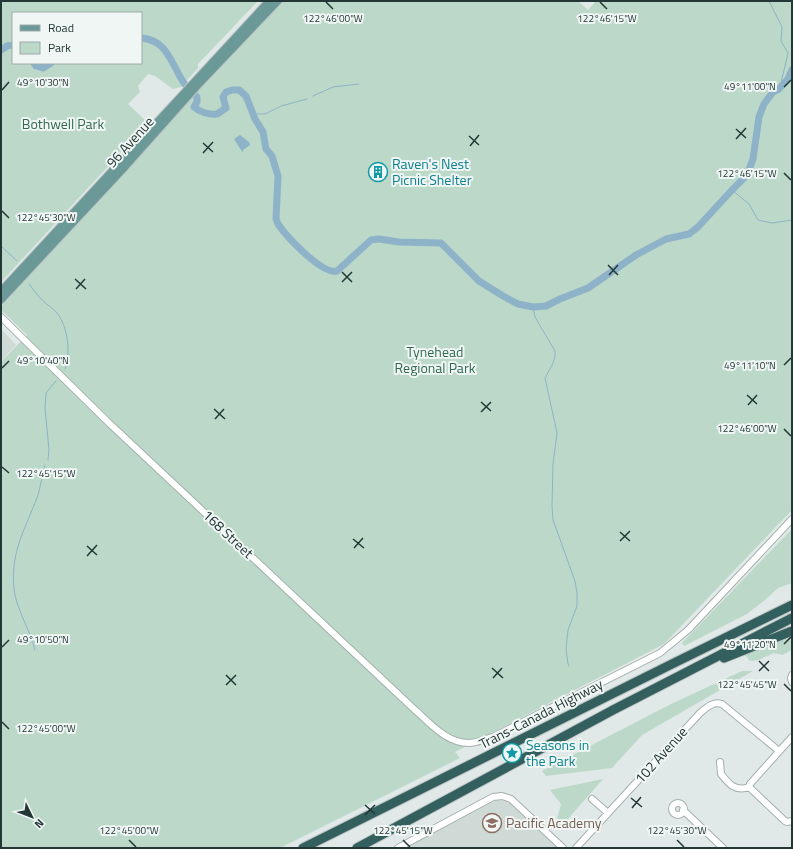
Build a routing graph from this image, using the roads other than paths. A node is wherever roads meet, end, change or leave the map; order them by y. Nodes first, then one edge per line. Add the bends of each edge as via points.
1 (269, 1) edge
2 (278, 1) edge
3 (197, 82) junction
4 (185, 96) junction
5 (1, 291) edge
6 (1, 300) edge
7 (1, 317) edge
8 (792, 519) edge
9 (792, 605) edge
10 (792, 618) edge
11 (792, 631) edge
12 (683, 674) junction
13 (792, 675) edge
14 (792, 682) edge
15 (792, 737) edge
16 (779, 751) junction
17 (720, 762) dead end
18 (749, 787) junction
19 (592, 799) dead end
20 (684, 810) dead end
21 (608, 814) junction
22 (791, 822) edge
23 (303, 848) edge
24 (357, 848) edge
25 (398, 848) edge
26 (563, 848) edge
27 (576, 848) edge
28 (723, 848) edge

1 - 3 main road, 96 Avenue
2 - 3 main road, 96 Avenue
3 - 4 main road, 96 Avenue
4 - 5 main road, 96 Avenue
4 - 6 main road, 96 Avenue via 125,167
7 - 8 street, 168 Street via 109,423 414,709 445,735 462,742 478,742 493,737 660,653 688,630
9 - 23 highway, Trans-Canada Highway
10 - 12 highway, Trans-Canada Highway
11 - 12 highway
12 - 24 highway, Trans-Canada Highway
13 - 14 street
15 - 16 street
16 - 18 street
16 - 21 street, 102 Avenue via 722,704 717,703 700,713
17 - 18 street via 721,774 733,786 740,789
18 - 22 street via 785,821
19 - 21 street
20 - 28 street
21 - 27 street, 102 Avenue
25 - 26 street via 493,797 502,796 511,799

